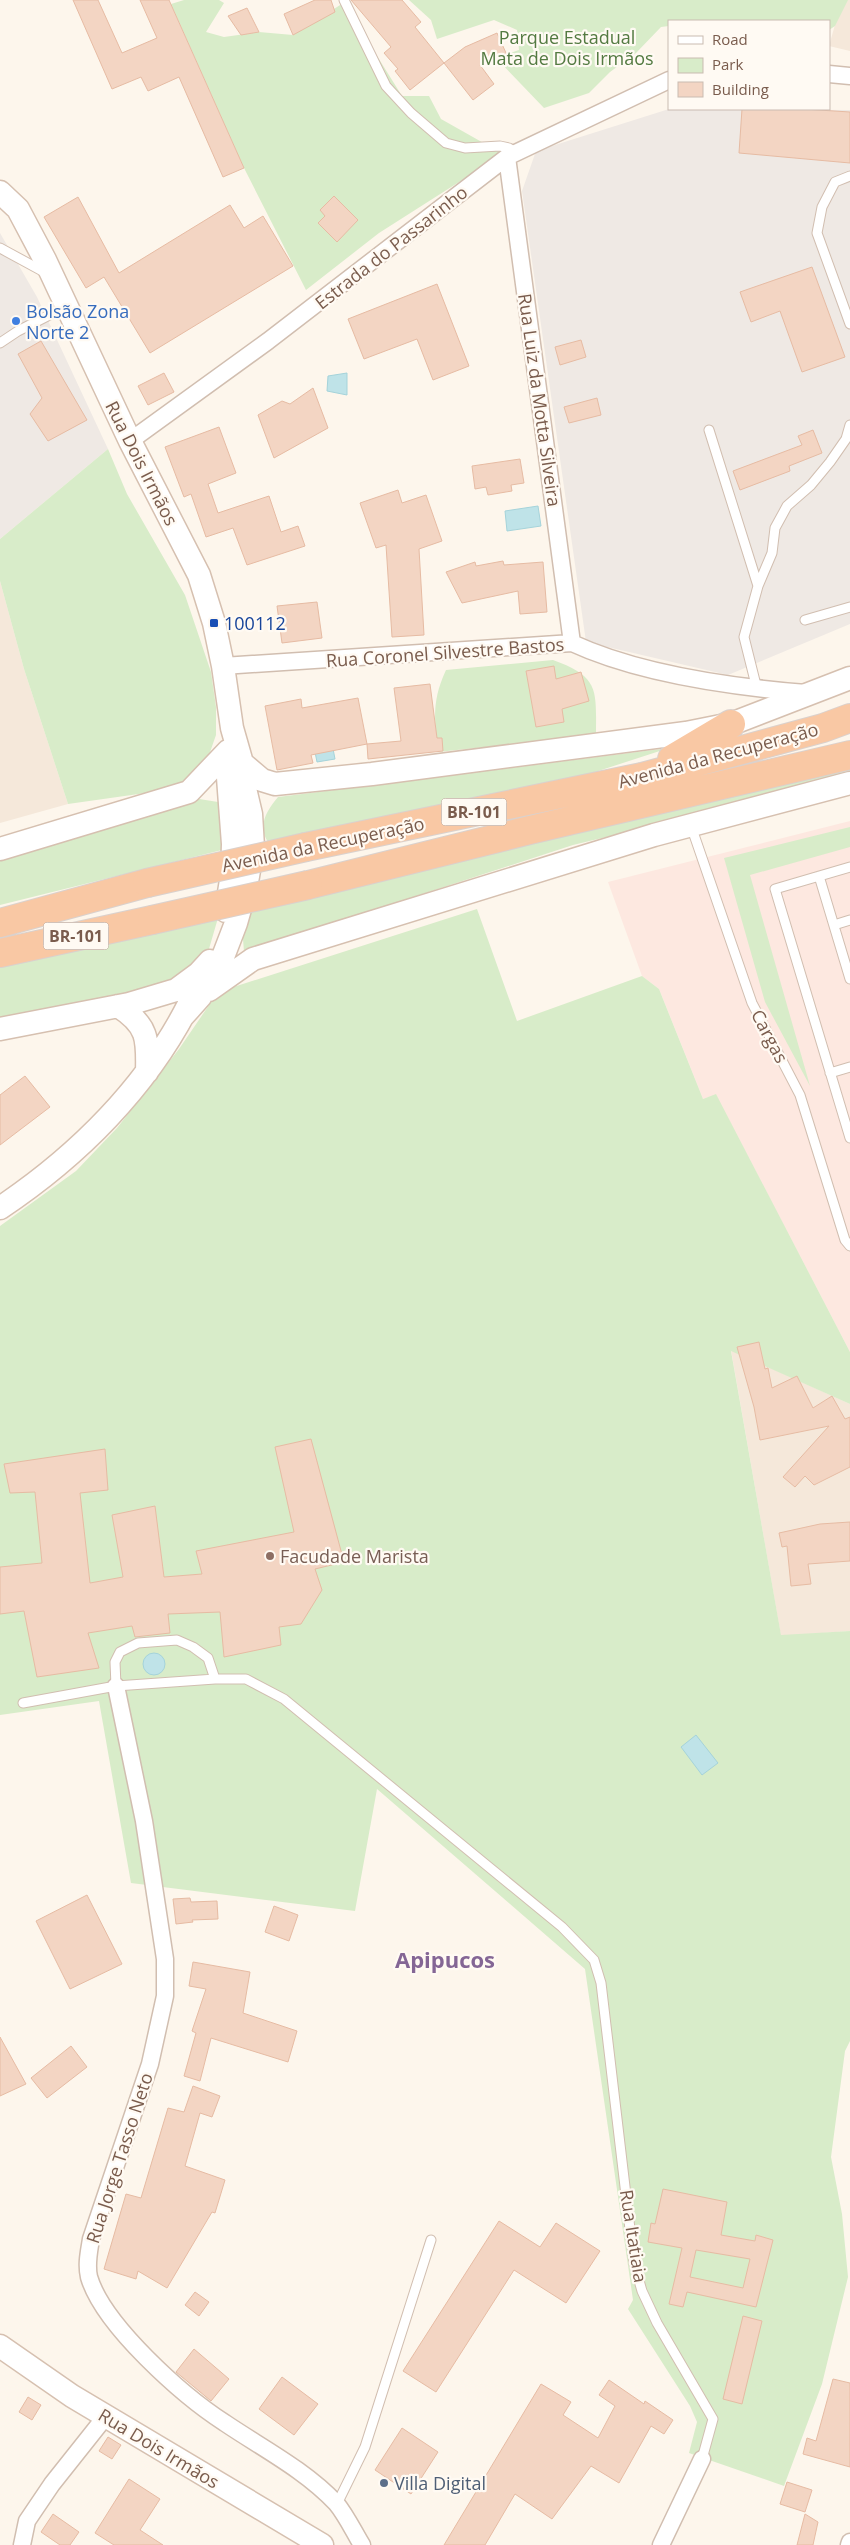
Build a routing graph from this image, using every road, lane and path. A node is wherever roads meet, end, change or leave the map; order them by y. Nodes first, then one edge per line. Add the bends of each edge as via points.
1 (344, 0) edge
2 (830, 74) edge
3 (850, 76) edge
4 (668, 80) edge
5 (512, 155) junction
6 (850, 176) edge
7 (0, 192) edge
8 (0, 248) edge
9 (54, 277) junction
10 (67, 306) junction
11 (850, 324) edge
12 (0, 343) edge
13 (850, 425) edge
14 (709, 430) dead end
15 (130, 441) junction
16 (758, 586) junction
17 (850, 607) edge
18 (805, 620) dead end
19 (572, 643) junction
20 (223, 666) junction
21 (850, 678) edge
22 (757, 689) junction
23 (811, 693) junction
24 (850, 718) edge
25 (731, 724) junction
26 (850, 755) edge
27 (235, 757) junction
28 (642, 777) junction
29 (850, 783) edge
30 (278, 784) junction
31 (189, 792) junction
32 (230, 804) junction
33 (251, 814) junction
34 (691, 826) junction
35 (0, 849) edge
36 (850, 867) edge
37 (819, 876) junction
38 (850, 920) edge
39 (0, 923) edge
40 (834, 925) junction
41 (231, 936) junction
42 (0, 953) edge
43 (253, 960) junction
44 (210, 961) junction
45 (850, 979) edge
46 (200, 997) junction
47 (118, 1006) junction
48 (183, 1016) junction
49 (0, 1029) edge
50 (850, 1066) edge
51 (147, 1072) junction
52 (830, 1073) junction
53 (850, 1138) edge
54 (0, 1208) edge
55 (850, 1246) edge
56 (215, 1679) junction
57 (116, 1686) junction
58 (23, 1703) dead end
59 (431, 2240) dead end
60 (0, 2346) edge
61 (106, 2416) junction
62 (702, 2459) joint
63 (336, 2504) junction
64 (22, 2545) edge
65 (322, 2545) edge
66 (362, 2545) edge
67 (661, 2545) edge

1 - 5 lane via 386,86 410,113 446,143 465,148 500,146 509,148
2 - 3 street
4 - 5 street, Estrada do Passarinho
5 - 15 street, Estrada do Passarinho via 268,341
5 - 19 street, Rua Luiz da Motta Silveira
6 - 11 lane via 835,182 822,207 817,233
7 - 9 main road, Rua Dois Irmãos via 18,209
8 - 9 lane
9 - 10 main road, Rua Dois Irmãos
10 - 12 lane
10 - 15 main road, Rua Dois Irmãos
13 - 16 lane via 846,439 830,462 787,506 775,528 772,554
14 - 16 lane
15 - 20 main road, Rua Dois Irmãos via 199,575
16 - 22 lane via 744,637
17 - 18 lane
19 - 20 street, Rua Coronel Silvestre Bastos
19 - 22 street, Rua Coronel Silvestre Bastos via 604,658
20 - 27 main road, Rua Dois Irmãos
21 - 23 main road, Avenida da Recuperação
22 - 23 street, Rua Coronel Silvestre Bastos
23 - 25 main road, Avenida da Recuperação
24 - 28 highway, Avenida da Recuperação / BR-101
25 - 28 highway
25 - 30 main road, Avenida da Recuperação via 614,744
26 - 42 highway, Avenida da Recuperação / BR-101, bridge via 308,885
27 - 30 main road, Avenida da Recuperação via 262,780
27 - 31 main road
27 - 32 main road, Rua Dois Irmãos
27 - 33 main road, Rua Dois Irmãos
28 - 39 highway, Avenida da Recuperação / BR-101, bridge via 147,883
29 - 34 main road
30 - 33 main road via 262,797
31 - 32 main road via 212,790
31 - 35 main road
32 - 44 main road, Rua Dois Irmãos via 232,874 220,934
33 - 41 main road, Rua Dois Irmãos via 253,847 246,888
34 - 43 main road via 387,916
34 - 55 lane, Cargas via 752,1002 800,1095 845,1240
36 - 37 lane
37 - 40 lane
37 - 52 lane via 776,889
38 - 40 lane
40 - 45 lane
41 - 43 main road via 231,954 241,960
41 - 46 main road, Rua Dois Irmãos via 221,962
43 - 46 main road, Rua Dois Irmãos
44 - 47 main road via 176,990
44 - 48 main road, Rua Dois Irmãos
46 - 48 main road, Rua Dois Irmãos
47 - 49 main road
47 - 51 main road via 140,1024 146,1036
48 - 51 main road, Rua Dois Irmãos
50 - 52 lane
51 - 54 main road, Rua Dois Irmãos via 90,1136 58,1165
52 - 53 lane
56 - 57 lane
56 - 57 lane via 208,1658 177,1640 138,1643 120,1652 115,1662
56 - 62 lane, Rua Itatiaia via 246,1679 284,1699 562,1927 594,1960 607,2024 634,2263 657,2323 713,2419
57 - 58 lane
57 - 63 street, Rua Jorge Tasso Neto via 144,1821 165,1959 165,1996 150,2064 91,2239 87,2260 89,2275 100,2300 128,2337 182,2391 224,2423 268,2449
59 - 63 lane via 366,2447
60 - 61 main road, Rua Dois Irmãos
61 - 64 street via 27,2521
61 - 65 main road, Rua Dois Irmãos
62 - 67 street, Rua Itatiaia
63 - 66 street, Rua Jorge Tasso Neto

